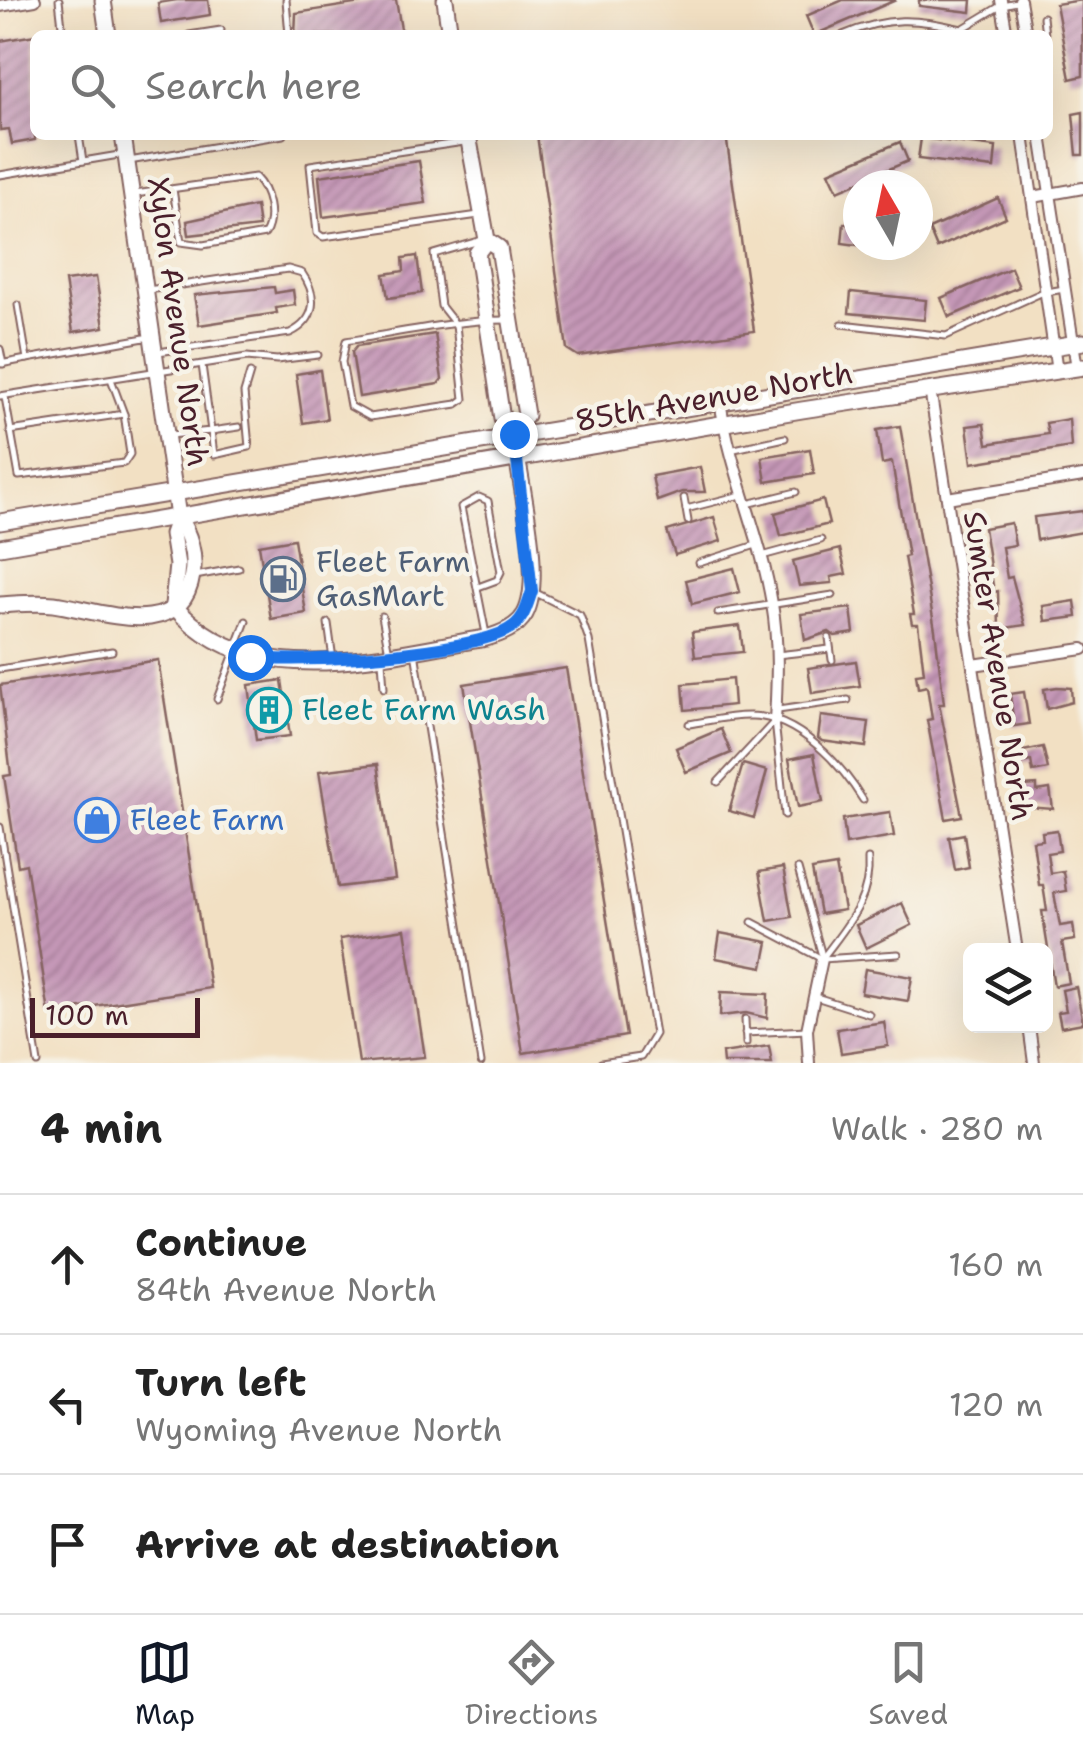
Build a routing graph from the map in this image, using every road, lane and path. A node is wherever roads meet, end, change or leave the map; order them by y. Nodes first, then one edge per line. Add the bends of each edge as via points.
1 (34, 0) edge
2 (59, 0) edge
3 (103, 0) edge
4 (286, 0) edge
5 (444, 0) edge
6 (1020, 1) edge
7 (1001, 2) edge
8 (0, 6) edge
9 (1043, 17) dead end
10 (962, 28) junction
11 (62, 30) edge
12 (107, 30) edge
13 (289, 30) edge
14 (449, 30) edge
15 (855, 30) edge
16 (959, 30) edge
17 (1006, 30) edge
18 (1025, 30) edge
19 (1045, 30) edge
20 (80, 140) edge
21 (123, 140) edge
22 (247, 140) edge
23 (457, 140) edge
24 (468, 140) edge
25 (1025, 140) edge
26 (1042, 140) edge
27 (126, 157) junction
28 (83, 161) junction
29 (0, 175) edge
30 (1083, 188) edge
31 (173, 189) junction
32 (1050, 192) junction
33 (132, 194) junction
34 (1033, 196) junction
35 (482, 214) junction
36 (487, 240) junction
37 (1064, 289) junction
38 (146, 290) junction
39 (1046, 292) junction
40 (18, 305) dead end
41 (487, 320) junction
42 (510, 320) junction
43 (842, 324) dead end
44 (456, 325) junction
45 (1078, 343) edge
46 (154, 345) junction
47 (1054, 348) junction
48 (0, 349) edge
49 (318, 355) dead end
50 (26, 358) junction
51 (1, 364) edge
52 (202, 364) junction
53 (1080, 367) edge
54 (1057, 370) junction
55 (158, 372) junction
56 (250, 373) dead end
57 (111, 379) junction
58 (930, 390) junction
59 (2, 396) edge
60 (720, 399) junction
61 (124, 414) junction
62 (723, 424) junction
63 (239, 428) dead end
64 (10, 431) junction
65 (211, 431) junction
66 (514, 434) junction
67 (167, 436) junction
68 (785, 438) dead end
69 (727, 450) junction
70 (516, 459) junction
71 (1083, 476) edge
72 (175, 492) junction
73 (796, 492) dead end
74 (684, 498) dead end
75 (947, 498) junction
76 (742, 500) junction
77 (686, 509) junction
78 (178, 517) junction
79 (688, 521) dead end
80 (0, 522) edge
81 (821, 540) dead end
82 (0, 548) edge
83 (758, 551) junction
84 (699, 563) dead end
85 (239, 568) dead end
86 (192, 576) junction
87 (478, 587) junction
88 (532, 591) junction
89 (833, 595) dead end
90 (0, 605) edge
91 (173, 605) junction
92 (772, 605) junction
93 (718, 613) dead end
94 (382, 616) dead end
95 (246, 620) dead end
96 (328, 622) dead end
97 (486, 638) junction
98 (828, 638) dead end
99 (415, 649) junction
100 (830, 649) junction
101 (1083, 649) edge
102 (112, 651) dead end
103 (233, 652) junction
104 (385, 653) junction
105 (778, 655) junction
106 (334, 660) junction
107 (832, 660) dead end
108 (973, 665) junction
109 (0, 668) edge
110 (384, 688) dead end
111 (217, 698) dead end
112 (848, 700) dead end
113 (775, 716) junction
114 (688, 724) dead end
115 (718, 782) dead end
116 (863, 800) dead end
117 (784, 815) dead end
118 (0, 827) edge
119 (868, 859) dead end
120 (798, 869) dead end
121 (752, 922) dead end
122 (1016, 943) edge
123 (898, 954) dead end
124 (822, 959) junction
125 (813, 996) junction
126 (869, 1014) dead end
127 (745, 1019) dead end
128 (807, 1030) junction
129 (745, 1033) junction
130 (1030, 1033) edge
131 (746, 1043) dead end
132 (38, 1063) edge
133 (480, 1063) edge
134 (601, 1063) edge
135 (809, 1063) edge
136 (1034, 1063) edge

1 - 8 street
2 - 11 lane
3 - 12 main road
4 - 13 lane
5 - 14 main road
6 - 7 lane
6 - 18 street
7 - 10 lane
7 - 17 street
9 - 19 lane
10 - 15 lane via 910,17
10 - 16 lane
20 - 28 lane
21 - 27 main road, Xylon Avenue North
22 - 27 lane
23 - 35 lane via 310,166 317,233 323,238
24 - 35 main road
25 - 34 street
26 - 32 street
27 - 28 lane
27 - 33 main road, Xylon Avenue North
28 - 29 lane
30 - 32 street
31 - 31 lane via 255,177 265,188 270,226 265,234 203,245 181,242
31 - 33 lane
32 - 34 street
32 - 37 street
33 - 38 main road, Xylon Avenue North
34 - 39 street
35 - 36 main road
36 - 41 main road via 477,252
36 - 42 main road via 500,248
36 - 44 lane via 434,254 441,306
37 - 39 lane
37 - 45 street
38 - 46 main road, Xylon Avenue North
38 - 46 lane via 288,270 310,284 313,312 290,333
39 - 43 lane via 946,336
39 - 47 street
40 - 50 lane
41 - 42 lane
41 - 44 lane
41 - 66 main road via 502,419
42 - 66 main road via 526,415
44 - 44 lane via 346,341 342,362 350,406 370,417 464,399
45 - 47 main road, 85th Avenue North
45 - 53 street
46 - 50 lane
46 - 55 main road, Xylon Avenue North
47 - 54 street
47 - 60 main road, 85th Avenue North
48 - 51 lane
49 - 52 lane
50 - 51 lane
52 - 55 lane
52 - 65 lane
53 - 54 main road, 85th Avenue North
54 - 58 main road, 85th Avenue North
55 - 57 lane
55 - 67 main road, Xylon Avenue North
56 - 65 lane via 244,392 249,447 214,454
57 - 59 lane
57 - 61 lane
58 - 62 main road, 85th Avenue North
58 - 75 street, Sumter Avenue North
59 - 64 lane
60 - 62 street
60 - 66 main road, 85th Avenue North
61 - 64 lane
61 - 64 lane via 130,454 124,463 24,478 16,472
62 - 69 street
62 - 70 main road, 85th Avenue North
63 - 65 lane
65 - 67 lane
66 - 70 main road
66 - 72 main road, 85th Avenue North
67 - 72 main road, Xylon Avenue North
68 - 69 lane
69 - 76 street
70 - 78 main road, 85th Avenue North
70 - 88 main road
71 - 75 street
72 - 78 main road, Xylon Avenue North
72 - 80 main road, 85th Avenue North
73 - 76 lane
74 - 77 lane
75 - 108 street, Sumter Avenue North
76 - 77 lane
76 - 83 street
77 - 79 lane
78 - 82 main road, 85th Avenue North
78 - 86 main road via 188,532
78 - 91 main road via 172,534
81 - 83 lane
83 - 84 lane
83 - 92 street
85 - 86 lane
86 - 91 main road via 186,597
87 - 87 lane via 501,572 488,501 468,500 461,507
87 - 97 lane
88 - 97 main road via 513,628
88 - 134 lane via 580,615 589,640 655,1034 640,1057
89 - 92 lane
90 - 91 main road via 50,604 141,620
91 - 103 main road via 192,627
92 - 93 lane
92 - 105 street
94 - 104 lane
95 - 103 lane
96 - 106 lane
97 - 99 main road
98 - 100 lane
99 - 104 main road
99 - 133 lane
100 - 105 lane
100 - 107 lane
101 - 108 street
102 - 109 lane
103 - 106 main road via 273,661
103 - 111 lane
104 - 106 main road
104 - 110 lane
105 - 113 street
108 - 122 street, Sumter Avenue North
112 - 113 lane
113 - 114 lane
113 - 115 lane
113 - 116 lane via 824,752
113 - 117 lane
118 - 132 lane
119 - 124 lane via 864,901
120 - 124 lane
121 - 124 lane
123 - 124 lane
124 - 125 street
125 - 126 lane
125 - 128 street
127 - 129 lane
128 - 129 lane
128 - 135 street
129 - 131 lane
130 - 136 street

